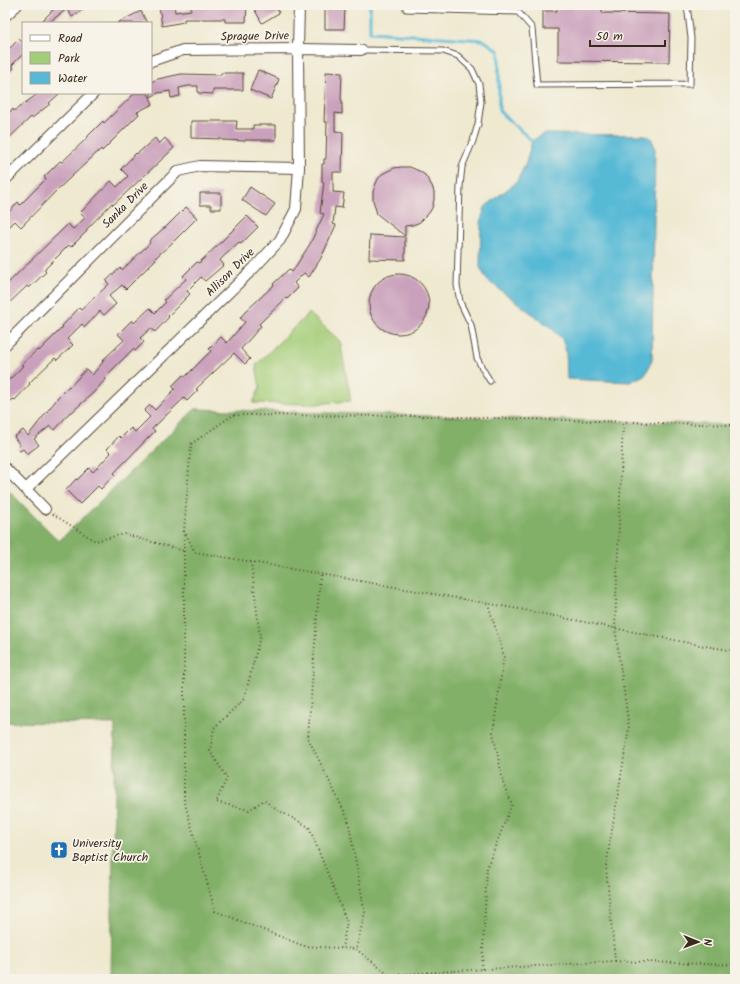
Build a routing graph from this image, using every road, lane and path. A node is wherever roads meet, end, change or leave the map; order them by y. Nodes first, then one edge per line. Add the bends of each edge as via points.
1 (17, 5) edge
2 (299, 5) edge
3 (406, 5) edge
4 (687, 5) edge
5 (5, 16) edge
6 (298, 49) junction
7 (361, 50) joint
8 (152, 61) edge
9 (93, 94) edge
10 (299, 168) junction
11 (5, 180) edge
12 (5, 345) edge
13 (490, 381) dead end
14 (623, 422) junction
15 (735, 425) edge
16 (5, 468) edge
17 (26, 489) junction
18 (46, 509) joint
19 (184, 531) junction
20 (184, 551) junction
21 (251, 562) junction
22 (320, 574) junction
23 (488, 604) junction
24 (615, 628) junction
25 (735, 651) edge
26 (342, 948) junction
27 (356, 949) junction
28 (615, 961) junction
29 (735, 966) edge
30 (482, 969) junction

1 - 5 street
2 - 6 street, Allison Drive
3 - 4 lane via 406,9 518,12 532,28 537,85 568,85 690,84 691,38
6 - 7 street, Sprague Drive
6 - 8 street, Sprague Drive via 183,50
6 - 10 street, Allison Drive
7 - 13 lane via 443,51 458,56 472,69 479,84 481,102 478,124 462,167 457,285 460,302 471,325 477,358
9 - 11 street
10 - 12 street, Sanka Drive via 200,166 178,171
10 - 17 street, Allison Drive via 296,209 280,240
14 - 15 path
14 - 19 path via 426,416 233,415 191,444
14 - 24 path
16 - 17 street
17 - 18 street
18 - 20 path via 95,541 124,534
19 - 20 path
19 - 21 path via 195,552
20 - 26 path via 184,800 216,911 304,946
21 - 22 path
21 - 26 path via 260,637 244,699 214,728 210,751 227,778 216,802 249,810 264,800 308,827 347,922
22 - 23 path
22 - 27 path via 308,738 348,819 365,912
23 - 24 path
23 - 30 path via 504,656 493,732 504,786 512,804 486,867
24 - 25 path
24 - 28 path via 629,728 606,866
26 - 27 path
27 - 30 path via 389,975
28 - 29 path
28 - 30 path

